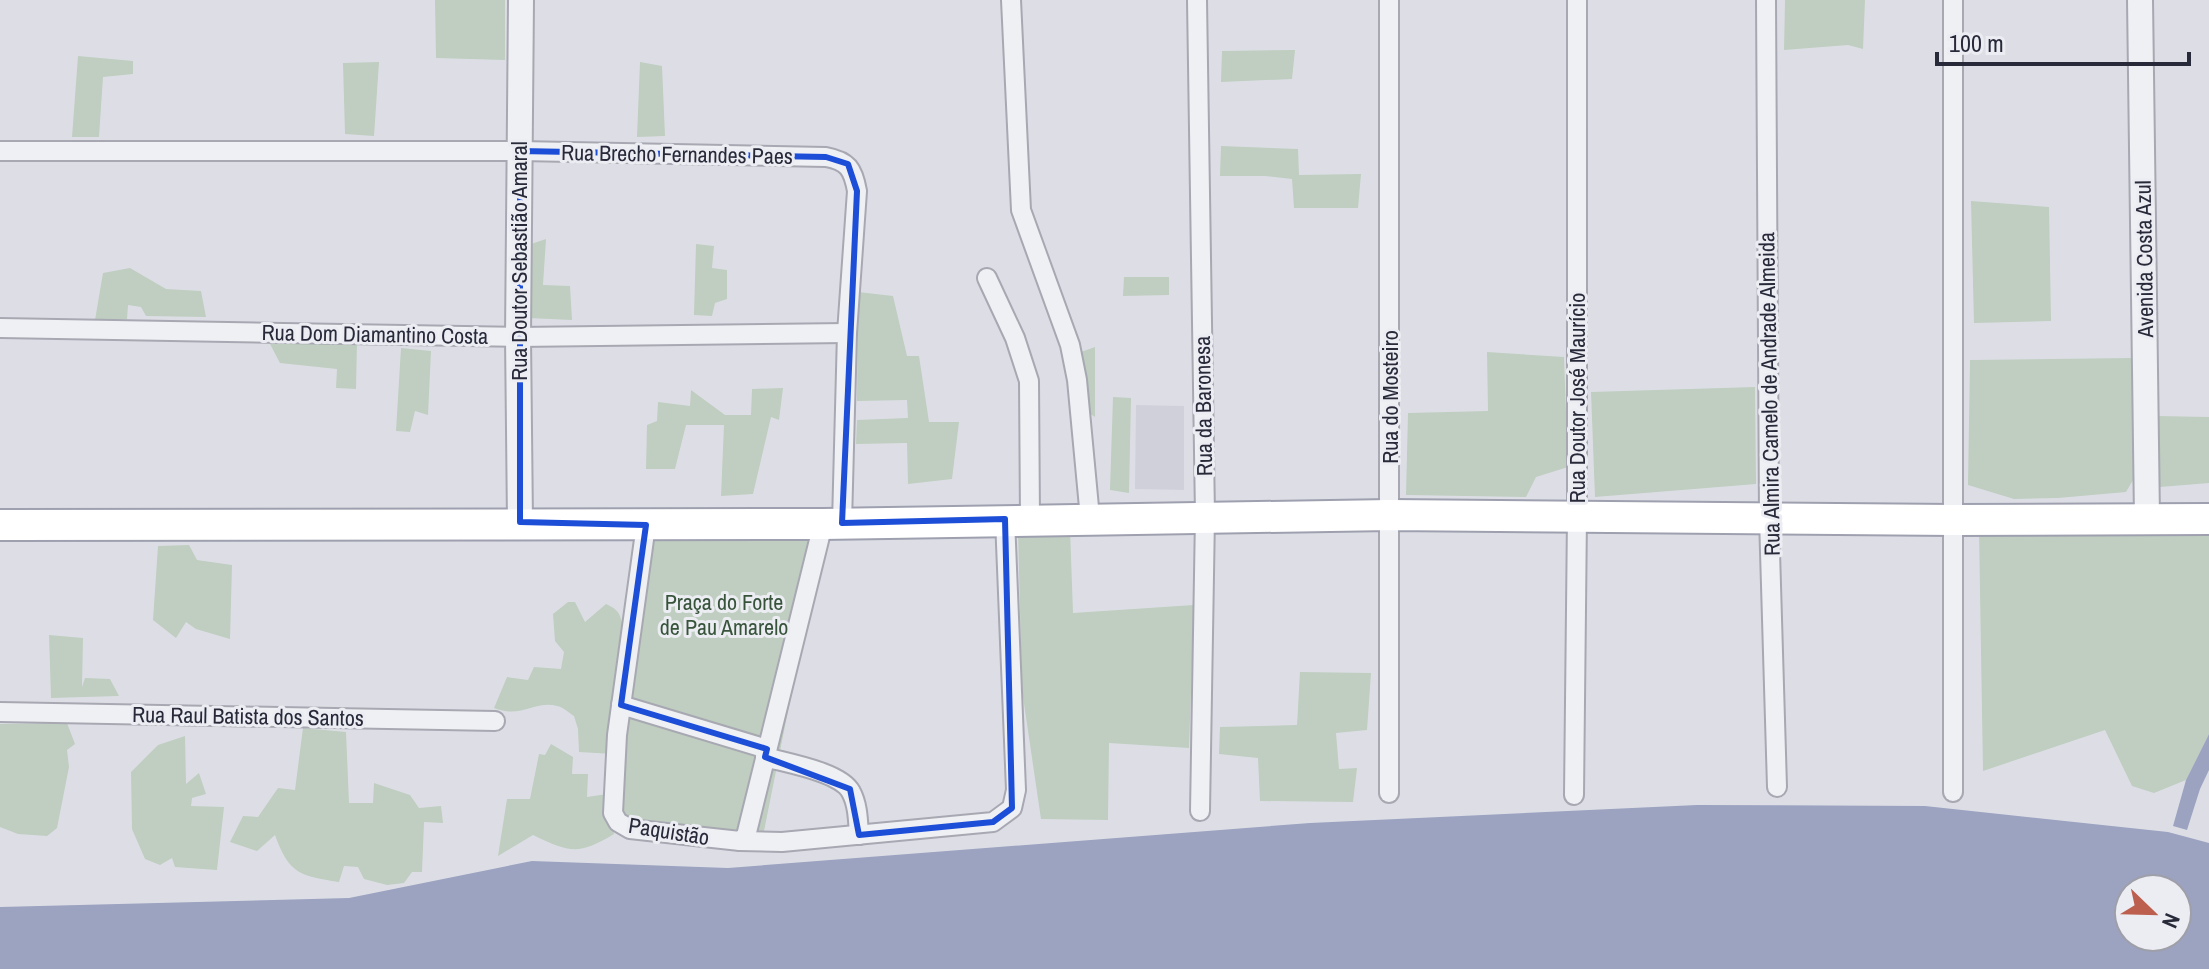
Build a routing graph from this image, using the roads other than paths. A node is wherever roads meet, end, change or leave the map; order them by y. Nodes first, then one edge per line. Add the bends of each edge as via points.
1 (521, 0) edge
2 (1011, 0) edge
3 (1197, 0) edge
4 (1389, 0) edge
5 (1577, 0) edge
6 (1766, 0) edge
7 (1953, 0) edge
8 (2140, 0) edge
9 (0, 151) edge
10 (520, 151) junction
11 (987, 278) dead end
12 (0, 328) edge
13 (847, 333) junction
14 (518, 337) junction
15 (1390, 515) junction
16 (1205, 516) junction
17 (1577, 516) junction
18 (1090, 518) junction
19 (1769, 518) junction
20 (2147, 518) junction
21 (1018, 519) junction
22 (2209, 519) edge
23 (1954, 520) junction
24 (520, 522) junction
25 (832, 523) junction
26 (0, 525) edge
27 (646, 525) junction
28 (621, 705) junction
29 (0, 712) edge
30 (495, 721) dead end
31 (766, 753) junction
32 (1777, 787) dead end
33 (1953, 792) dead end
34 (1389, 793) dead end
35 (1574, 795) dead end
36 (1200, 811) dead end
37 (859, 835) junction
38 (740, 841) junction

1 - 10 street, Rua Doutor Sebastião Amaral
2 - 18 street via 1021,210 1070,345
3 - 16 street, Rua da Baronesa
4 - 15 street, Rua do Mosteiro
5 - 17 street, Rua Doutor José Maurício
6 - 19 street, Rua Almira Camelo de Andrade Almeida
7 - 23 street
8 - 20 street, Avenida Costa Azul
9 - 10 street, Rua Brecho Fernandes Paes
10 - 13 street, Rua Brecho Fernandes Paes via 826,157 848,164 857,191
10 - 14 street, Rua Doutor Sebastião Amaral
11 - 21 street via 1029,381
12 - 14 street, Rua Dom Diamantino Costa
13 - 14 street, Rua Dom Diamantino Costa
13 - 25 street, Rua Brecho Fernandes Paes
14 - 24 street, Rua Doutor Sebastião Amaral
15 - 16 main road
15 - 17 main road
15 - 34 street, Rua do Mosteiro
16 - 18 main road
16 - 36 street, Rua da Baronesa
17 - 19 main road
17 - 35 street, Rua Doutor José Maurício
18 - 21 main road
19 - 23 main road
19 - 32 street, Rua Almira Camelo de Andrade Almeida
20 - 22 main road
20 - 23 main road
21 - 25 main road
21 - 37 street via 1012,808 993,822
23 - 33 street
24 - 26 main road
24 - 27 main road
25 - 27 main road
25 - 31 street, Paquistão
27 - 28 street, Paquistão
28 - 31 street
28 - 38 street, Paquistão via 612,804 618,822 630,829
29 - 30 street, Rua Raul Batista dos Santos
31 - 37 street via 850,789
31 - 38 street, Paquistão via 746,836
37 - 38 street

